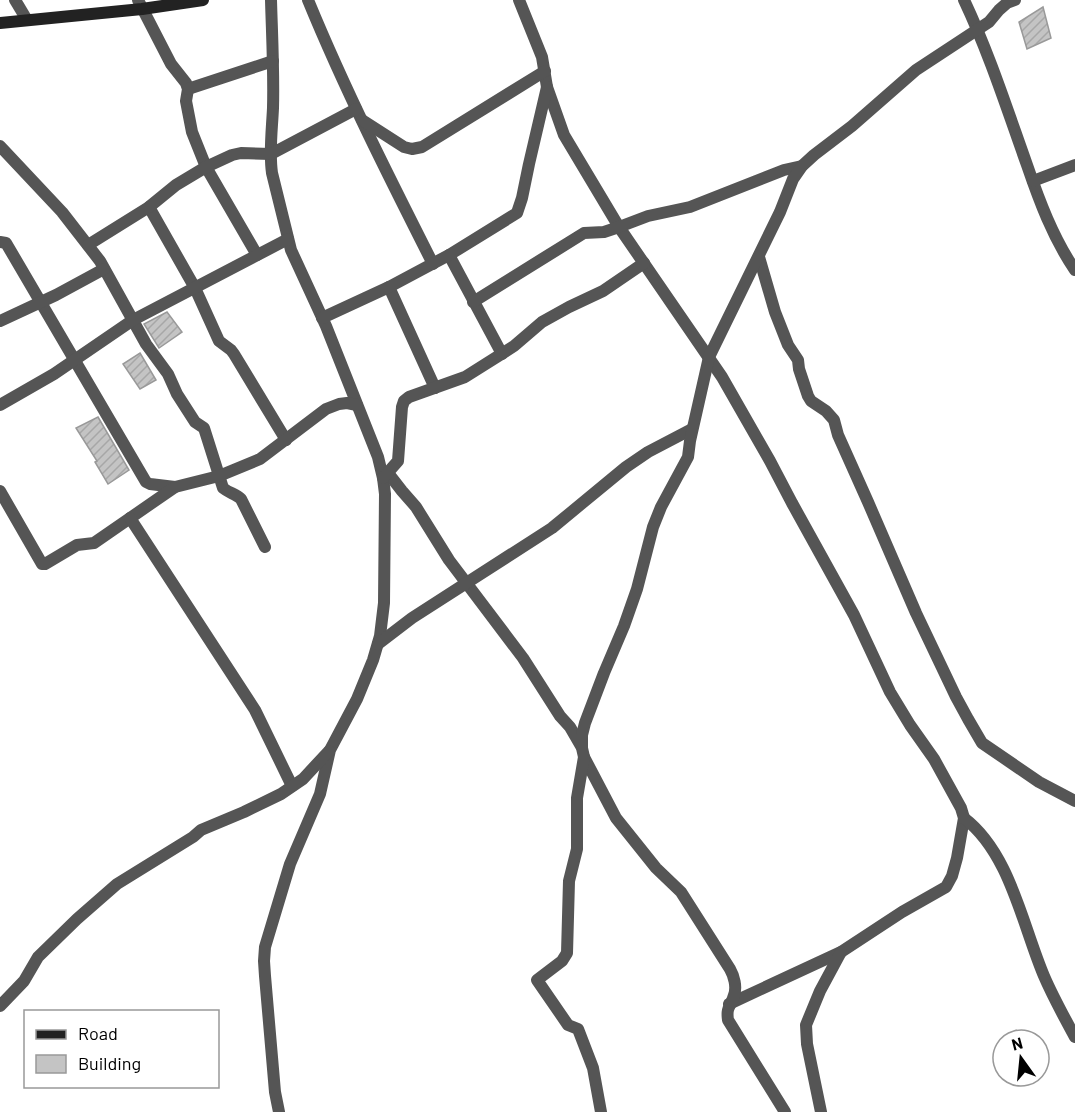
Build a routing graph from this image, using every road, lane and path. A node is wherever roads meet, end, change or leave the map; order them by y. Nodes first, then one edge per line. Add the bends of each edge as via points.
1 (15, 0) edge
2 (203, 0) edge
3 (271, 0) edge
4 (308, 0) edge
5 (519, 0) edge
6 (964, 0) edge
7 (1015, 0) edge
8 (140, 4) edge
9 (27, 20) junction
10 (0, 23) edge
11 (978, 29) junction
12 (273, 61) junction
13 (544, 71) junction
14 (547, 87) junction
15 (188, 88) junction
16 (359, 114) junction
17 (0, 146) edge
18 (271, 154) junction
19 (1075, 165) edge
20 (801, 166) junction
21 (206, 167) junction
22 (1033, 181) junction
23 (149, 207) junction
24 (620, 227) junction
25 (288, 239) junction
26 (0, 242) edge
27 (88, 245) junction
28 (257, 255) junction
29 (450, 255) junction
30 (759, 256) junction
31 (644, 263) junction
32 (433, 264) junction
33 (104, 269) junction
34 (1075, 270) edge
35 (389, 287) junction
36 (195, 288) junction
37 (473, 302) junction
38 (41, 303) junction
39 (322, 318) junction
40 (133, 320) junction
41 (0, 321) edge
42 (502, 354) junction
43 (709, 357) junction
44 (75, 360) junction
45 (435, 388) junction
46 (0, 405) edge
47 (357, 405) junction
48 (692, 429) junction
49 (286, 440) junction
50 (386, 475) junction
51 (219, 476) junction
52 (175, 487) junction
53 (0, 491) edge
54 (130, 518) junction
55 (265, 547) dead end
56 (465, 584) junction
57 (378, 644) junction
58 (330, 750) junction
59 (583, 752) junction
60 (292, 786) junction
61 (1075, 801) edge
62 (964, 818) junction
63 (841, 952) junction
64 (729, 1004) junction
65 (0, 1006) edge
66 (1075, 1037) edge
67 (279, 1112) edge
68 (601, 1112) edge
69 (785, 1112) edge
70 (822, 1112) edge

1 - 9 street
2 - 8 main road
3 - 12 street
4 - 16 street
5 - 13 street
6 - 11 street
7 - 11 street
8 - 9 main road
8 - 15 street
9 - 10 main road
11 - 20 street via 916,70
11 - 22 street
12 - 15 street
12 - 18 street
13 - 14 street
13 - 16 street via 422,147 404,147
14 - 24 street via 564,135
14 - 29 street via 517,213
15 - 21 street via 186,102 192,132
16 - 18 street
16 - 32 street
17 - 27 street
18 - 21 street via 241,153
18 - 25 street
19 - 22 street
20 - 24 street via 690,207
20 - 30 street
21 - 23 street
21 - 28 street
22 - 34 street
23 - 27 street
23 - 36 street
24 - 31 street
24 - 37 street via 584,233
25 - 28 street
25 - 39 street
26 - 38 street via 6,243
27 - 33 street
28 - 36 street
29 - 32 street
29 - 37 street
30 - 43 street
30 - 61 street via 775,312 798,360 808,396 834,420 916,613 979,739 1030,776
31 - 42 street via 603,291 542,322
31 - 43 street
32 - 35 street
33 - 38 street
33 - 40 street
35 - 39 street
35 - 45 street
36 - 40 street
36 - 49 street via 219,341 234,354
37 - 42 street
38 - 41 street
38 - 44 street
39 - 47 street
40 - 44 street
40 - 51 street via 195,422 204,428
42 - 45 street via 465,377
43 - 48 street
43 - 62 street via 854,615 890,692 934,759
44 - 46 street
44 - 52 street via 146,482
45 - 50 street via 405,401 398,461
47 - 49 street via 339,404 326,409
47 - 50 street
48 - 56 street via 626,467 552,528
48 - 59 street via 688,457 653,527 637,589 585,723
49 - 51 street via 260,459
50 - 56 street via 416,507
50 - 57 street via 384,603
51 - 52 street
51 - 55 street via 227,492 242,499
52 - 54 street
53 - 54 street via 42,564 77,545 94,543
54 - 60 street via 255,710
56 - 57 street
56 - 59 street via 523,658
57 - 58 street via 357,699
58 - 60 street
58 - 67 street via 320,794 291,864 264,961
59 - 64 street via 619,823 681,892 730,969 735,995
59 - 68 street via 577,798 577,849 569,881 567,952 562,962 537,980 568,1025 578,1029 593,1068
60 - 65 street via 201,830 117,884 38,957 24,981
62 - 63 street via 957,858 945,887
62 - 66 street via 977,828 1000,862 1044,976
63 - 64 street
63 - 70 street via 806,1025
64 - 69 street via 728,1020

